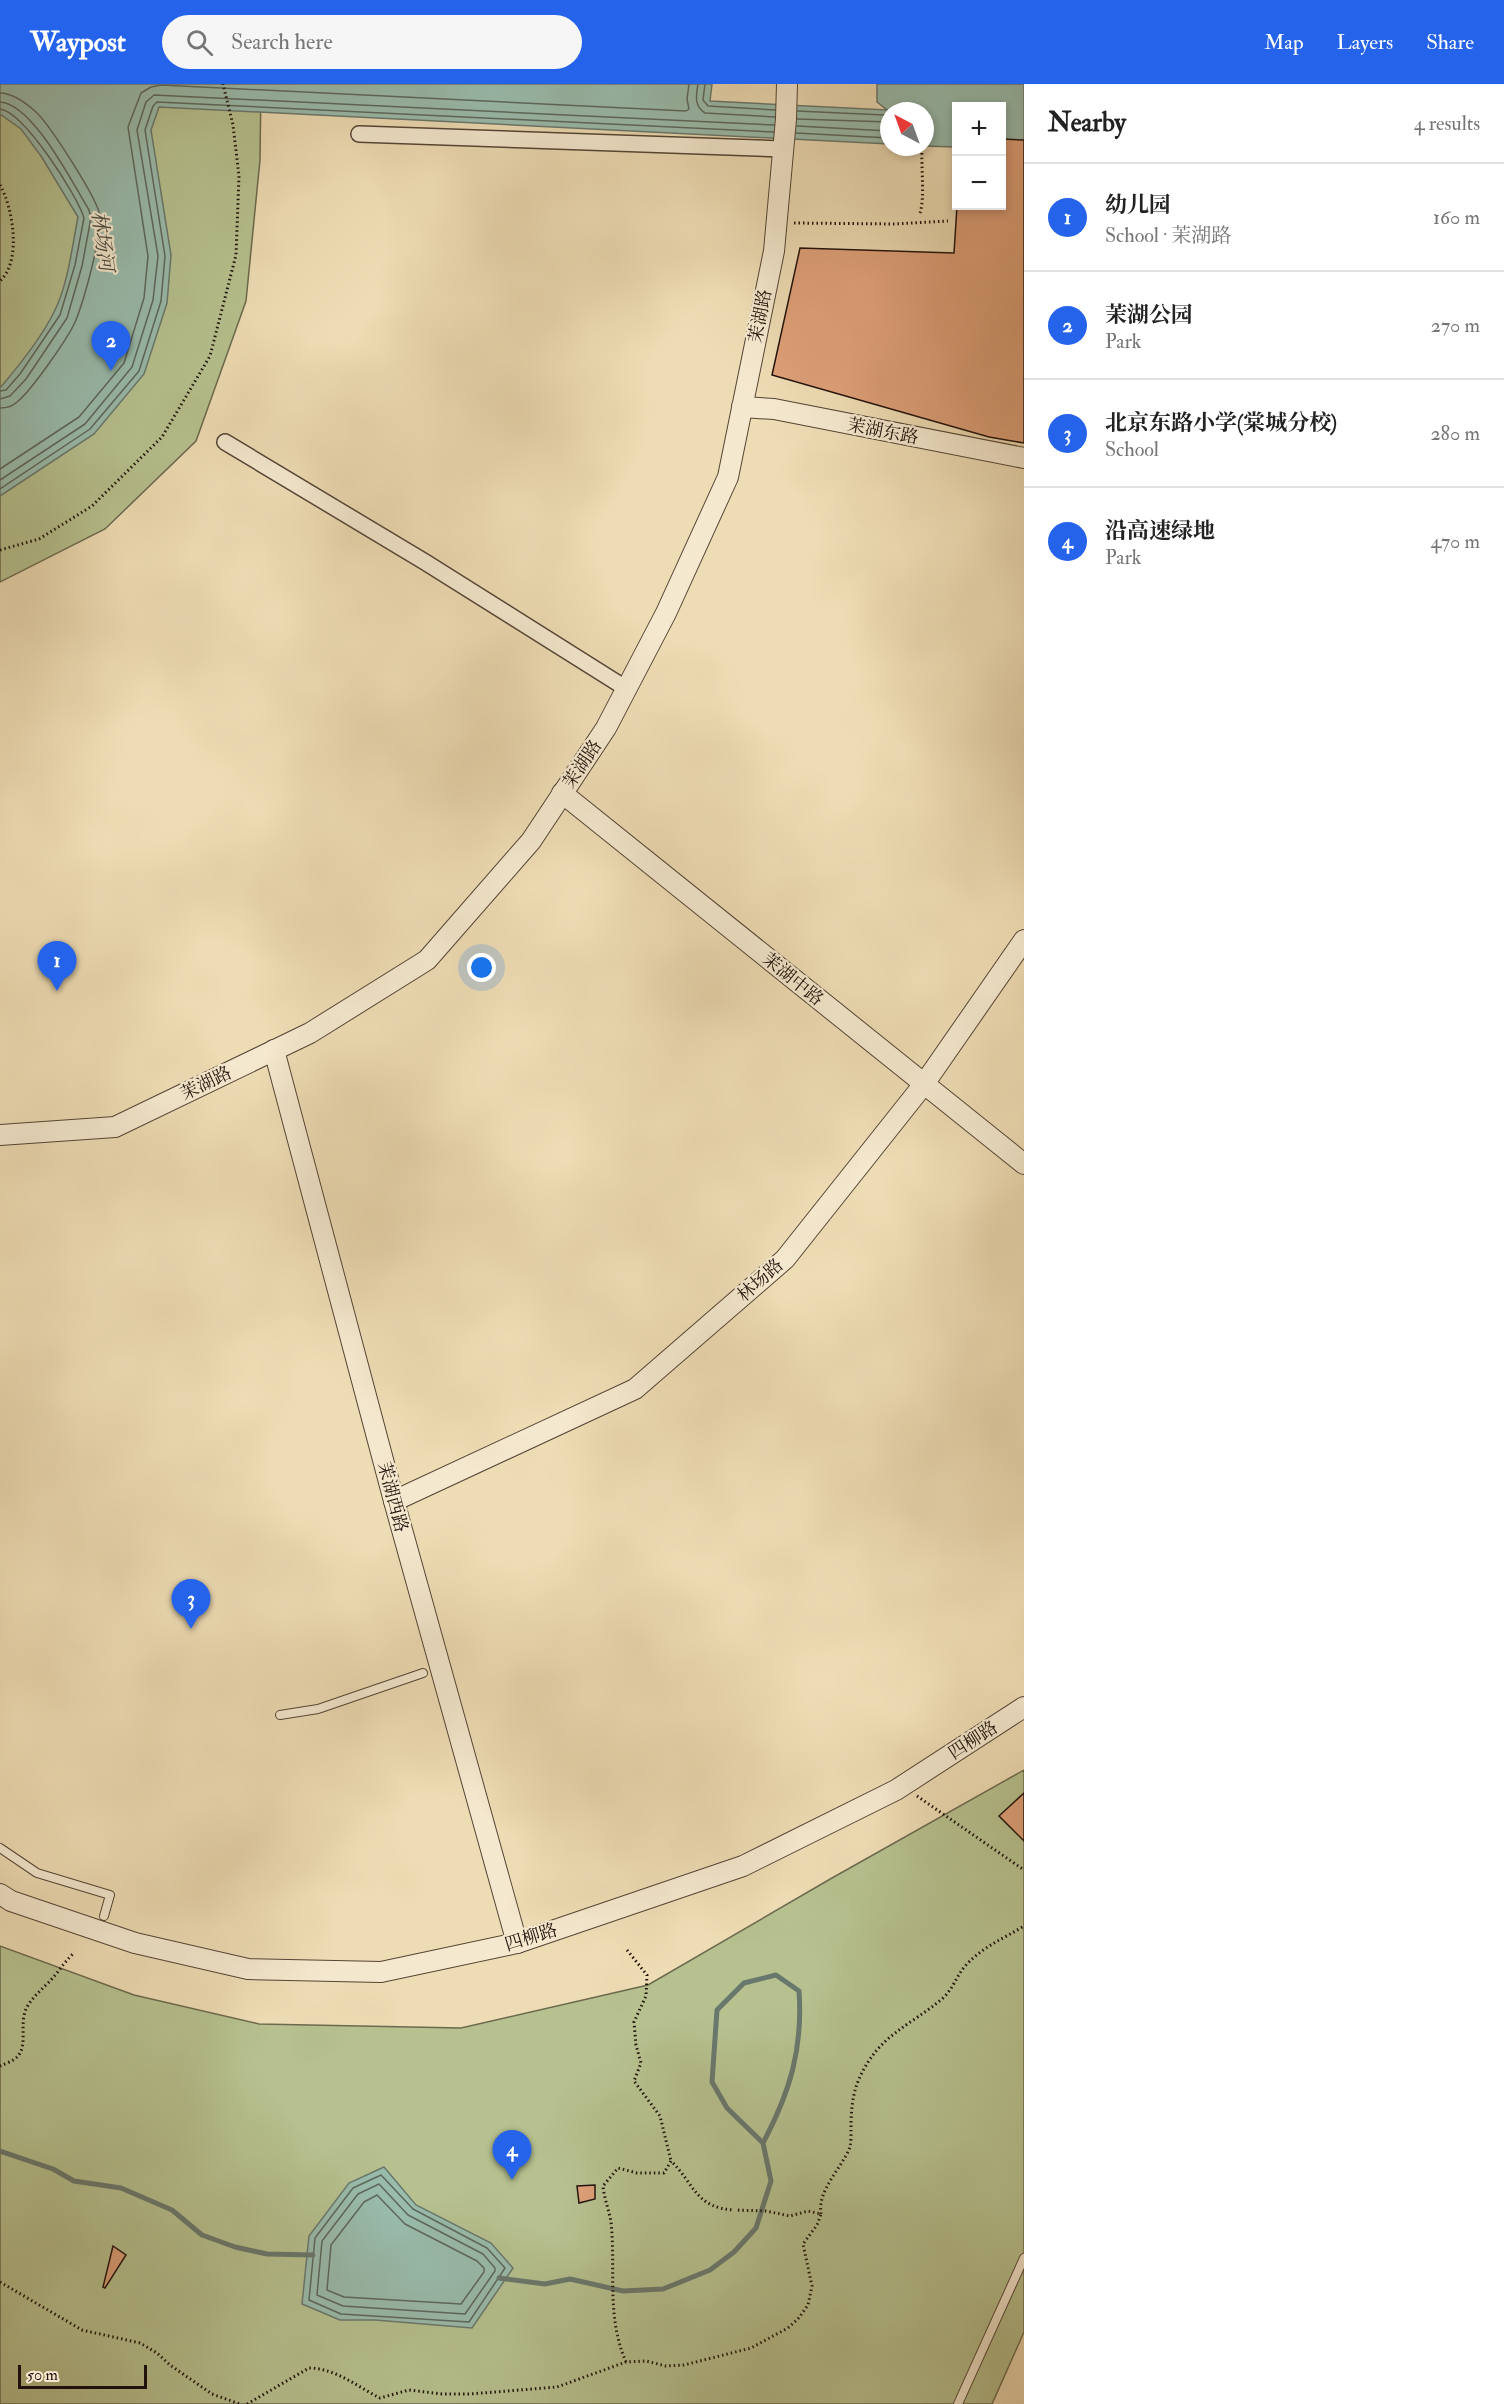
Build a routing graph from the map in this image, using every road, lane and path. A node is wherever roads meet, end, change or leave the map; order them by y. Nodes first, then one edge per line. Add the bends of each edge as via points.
1 (223, 84) edge
2 (787, 84) edge
3 (359, 134) dead end
4 (783, 149) junction
5 (922, 156) edge
6 (0, 185) edge
7 (920, 213) dead end
8 (948, 221) dead end
9 (794, 223) dead end
10 (0, 280) edge
11 (742, 408) junction
12 (225, 442) dead end
13 (1024, 459) edge
14 (0, 550) edge
15 (627, 689) junction
16 (562, 794) junction
17 (1024, 940) edge
18 (274, 1050) junction
19 (924, 1084) junction
20 (0, 1135) edge
21 (1024, 1164) edge
22 (394, 1501) junction
23 (423, 1673) dead end
24 (1024, 1707) edge
25 (280, 1715) dead end
26 (905, 1784) junction
27 (0, 1848) edge
28 (1024, 1870) edge
29 (0, 1894) edge
30 (104, 1916) dead end
31 (1024, 1926) edge
32 (517, 1943) junction
33 (627, 1950) dead end
34 (74, 1953) dead end
35 (0, 2066) edge
36 (671, 2161) junction
37 (735, 2210) dead end
38 (745, 2210) junction
39 (822, 2214) junction
40 (1024, 2258) edge
41 (0, 2283) edge
42 (626, 2362) junction
43 (240, 2404) edge
44 (247, 2404) edge
45 (958, 2404) edge

1 - 14 path via 239,176 236,255 210,356 162,437 92,506 39,539
2 - 4 street, 茉湖路
3 - 4 street
4 - 11 street, 茉湖路 via 774,251
5 - 7 path via 924,203
6 - 10 path via 15,240 9,273
8 - 9 path
11 - 13 street, 茉湖东路 via 774,409
11 - 15 street, 茉湖路 via 728,477
12 - 15 street
15 - 16 street, 茉湖路
16 - 18 street, 茉湖路 via 531,841 427,960 310,1033
16 - 19 street, 茉湖中路
17 - 19 street, 林场路
18 - 20 street, 茉湖路 via 115,1127
18 - 22 street, 茉湖西路
19 - 21 street, 茉湖中路
19 - 22 street, 林场路 via 785,1259 635,1389
22 - 32 street, 茉湖西路
23 - 25 lane via 318,1709
24 - 26 street, 四柳路
26 - 28 path
26 - 32 street, 四柳路 via 743,1866
27 - 30 lane via 37,1873 110,1895
29 - 32 street, 四柳路 via 135,1943 248,1969 381,1972
31 - 39 path via 983,1948 964,1966 948,1994 897,2030 872,2057 851,2103 850,2146 826,2192 820,2207
33 - 36 path via 647,1975 646,1996 634,2022 641,2063 634,2080 660,2116
34 - 35 path via 26,2009 21,2025 24,2042 17,2056
36 - 38 path via 700,2198 713,2207
36 - 42 path via 664,2173 618,2168 603,2186 611,2223 614,2308
37 - 38 path
38 - 39 path via 790,2216 808,2211
39 - 42 path via 803,2244 812,2297 788,2328 751,2348 684,2365
40 - 45 lane
41 - 43 path via 82,2330 140,2343 212,2394
42 - 44 path via 557,2387 470,2394 409,2390 380,2398 335,2374 309,2368

